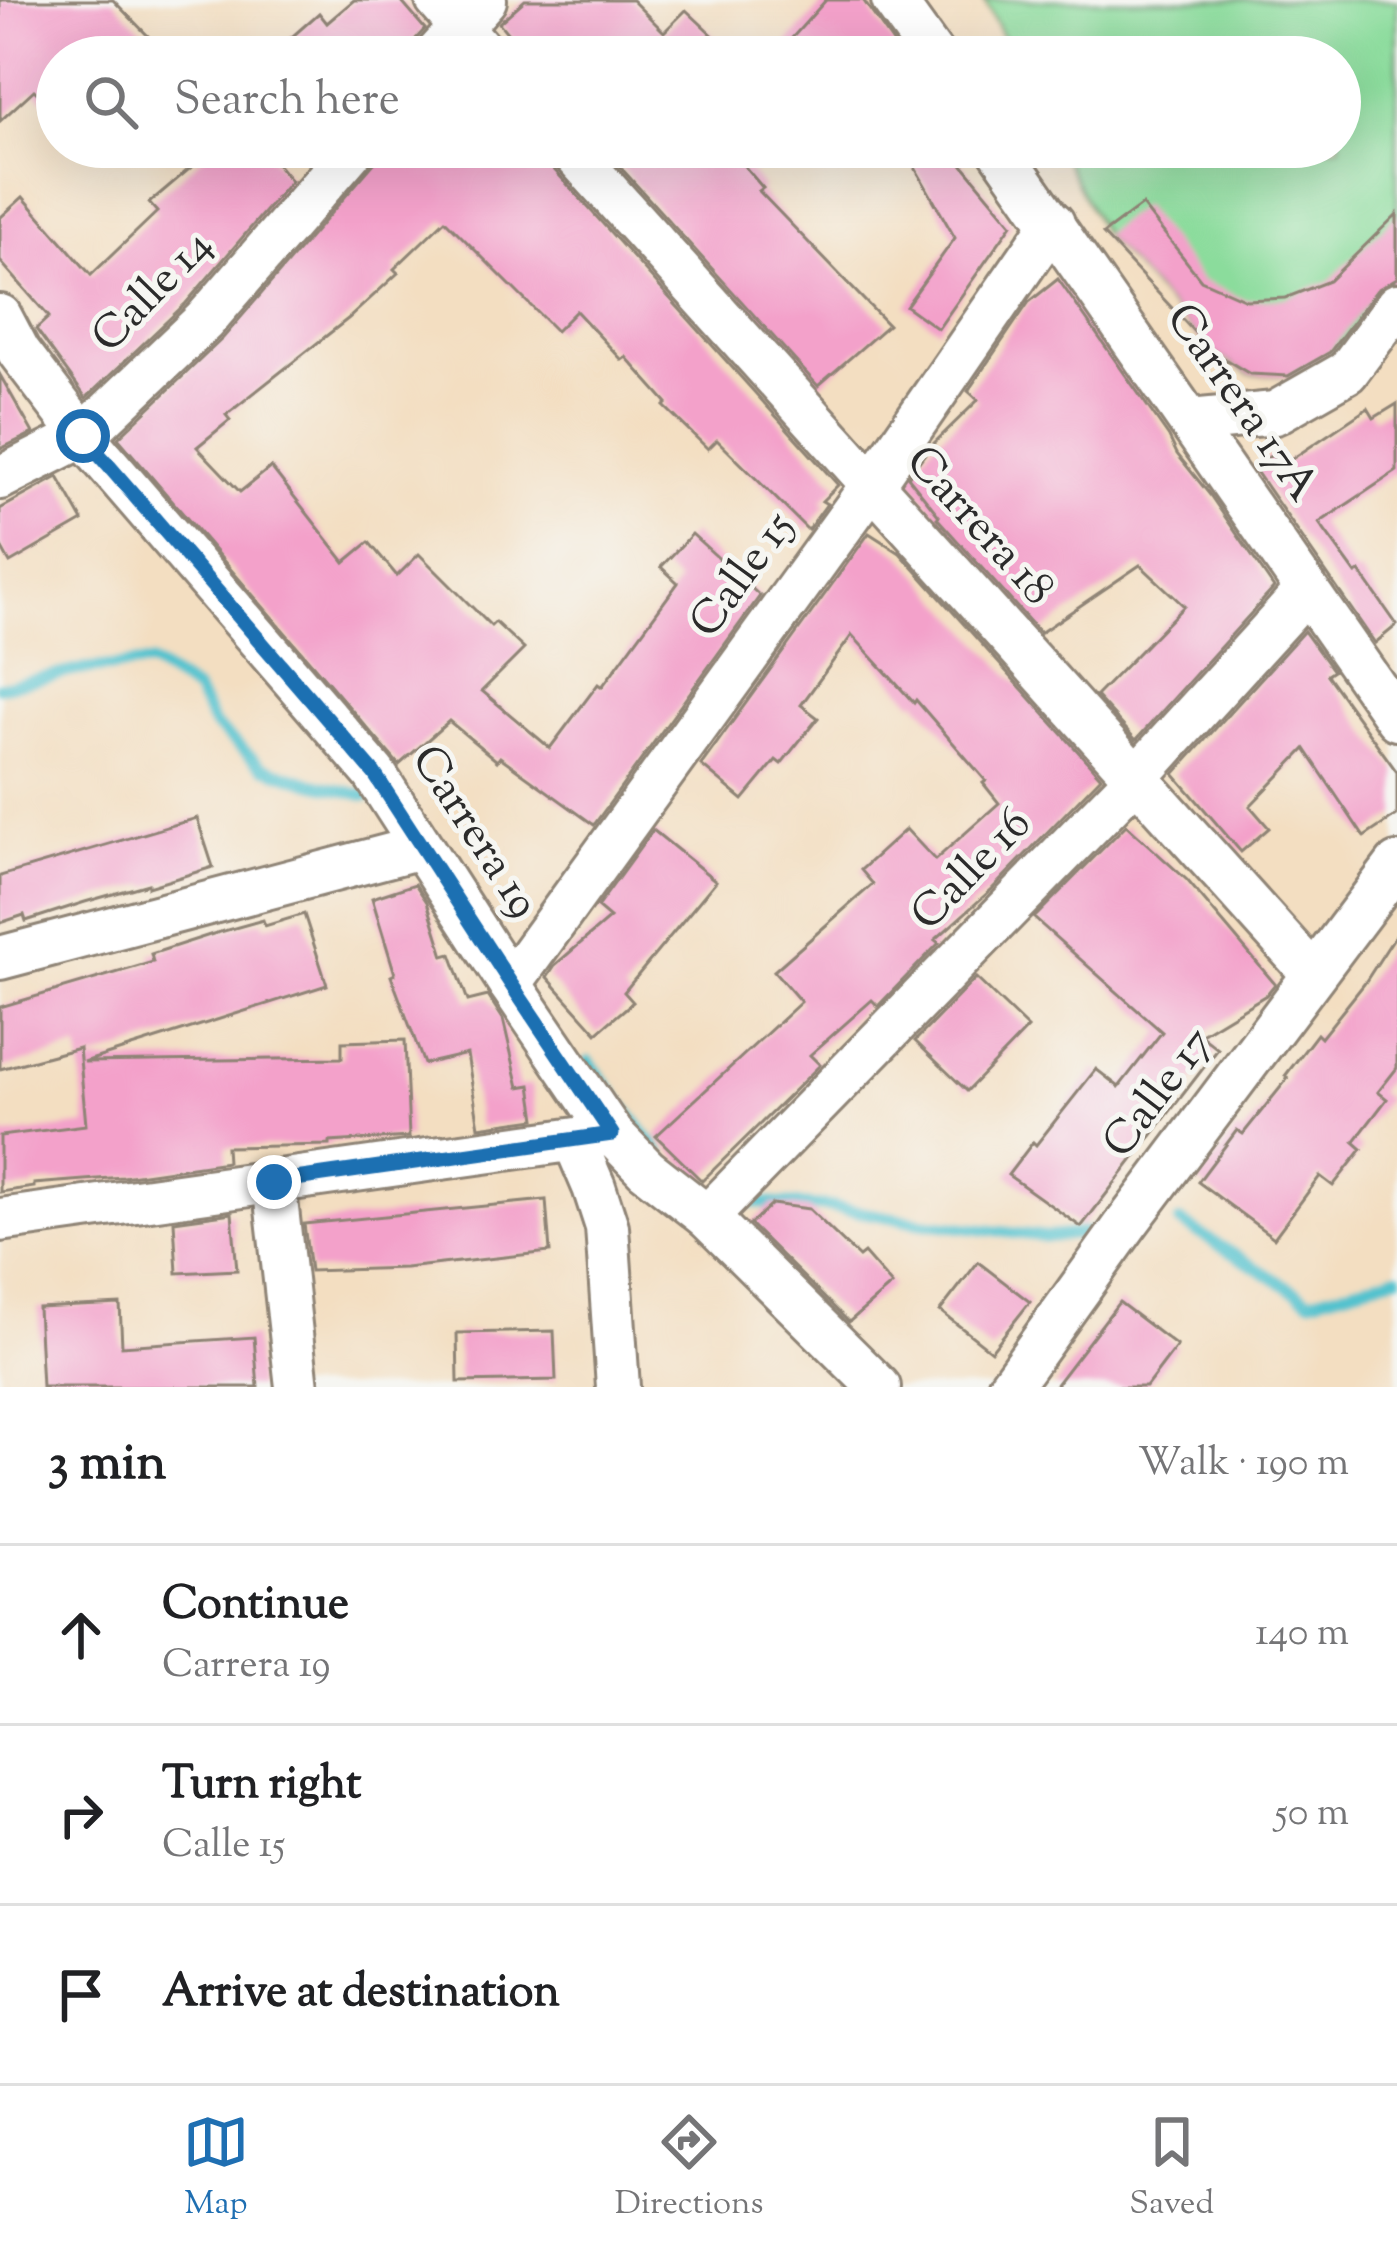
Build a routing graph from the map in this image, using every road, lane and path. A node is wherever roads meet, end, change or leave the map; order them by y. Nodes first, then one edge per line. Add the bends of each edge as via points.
1 (893, 0) edge
2 (919, 36) edge
3 (338, 168) edge
4 (587, 168) edge
5 (1013, 168) edge
6 (1053, 224) junction
7 (1397, 305) edge
8 (0, 316) edge
9 (1190, 421) junction
10 (83, 436) junction
11 (0, 478) edge
12 (872, 485) junction
13 (1306, 591) junction
14 (1397, 719) edge
15 (1136, 778) junction
16 (421, 847) junction
17 (1397, 864) edge
18 (0, 958) edge
19 (1313, 974) junction
20 (511, 984) junction
21 (593, 1137) junction
22 (274, 1182) junction
23 (707, 1217) junction
24 (0, 1220) edge
25 (297, 1387) edge
26 (618, 1387) edge
27 (879, 1387) edge
28 (1009, 1387) edge

1 - 2 street
3 - 10 street, Calle 14 via 204,321
4 - 12 street, Carrera 18
5 - 6 street, Carrera 17A
6 - 9 street, Carrera 17A
6 - 12 street, Calle 15
7 - 9 street via 1347,372 1275,413
8 - 10 street, Carrera 19
9 - 13 street, Carrera 17A
10 - 11 street, Calle 14
10 - 16 street, Carrera 19 via 374,773
12 - 15 street, Carrera 18
12 - 20 street, Calle 15
13 - 14 street, Carrera 17A
13 - 15 street, Calle 16
15 - 19 street, Carrera 18
15 - 23 street, Calle 16
16 - 18 street
16 - 20 street, Carrera 19
17 - 19 street, Calle 17
19 - 28 street, Calle 17
20 - 21 street, Carrera 19
21 - 22 street
21 - 23 street, Carrera 19
21 - 26 street
22 - 24 street
22 - 25 street
23 - 27 street, Carrera 19

